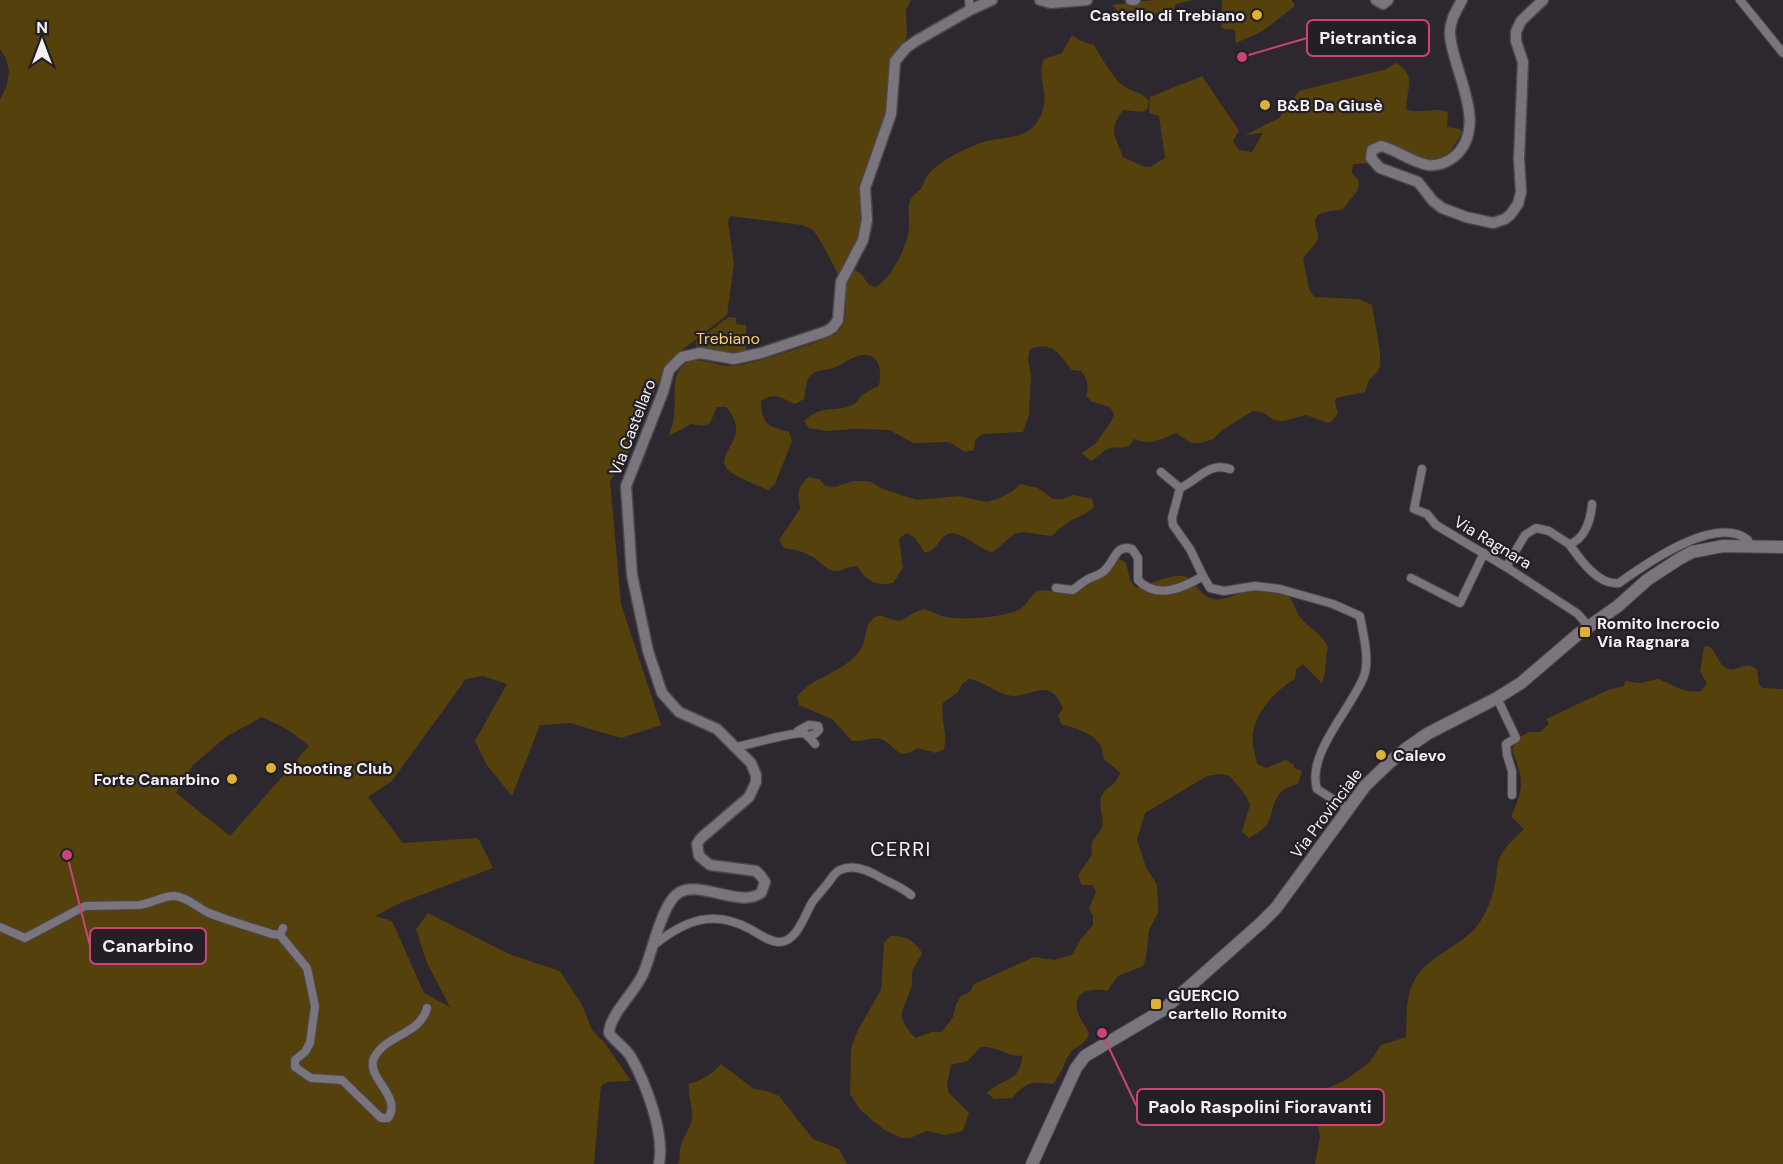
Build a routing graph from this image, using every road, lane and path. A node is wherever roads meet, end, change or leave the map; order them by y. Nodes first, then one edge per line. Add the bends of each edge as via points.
1 (992, 0) edge
2 (1040, 0) edge
3 (1087, 0) edge
4 (1376, 0) edge
5 (1388, 0) edge
6 (1462, 0) edge
7 (1543, 0) edge
8 (1740, 0) edge
9 (969, 5) edge
10 (1783, 53) edge
11 (1230, 469) dead end
12 (1422, 469) dead end
13 (1161, 472) dead end
14 (1180, 488) junction
15 (1592, 504) dead end
16 (1569, 544) junction
17 (1748, 545) junction
18 (1783, 547) edge
19 (1484, 553) junction
20 (1506, 567) junction
21 (1203, 576) junction
22 (1412, 578) dead end
23 (1056, 588) dead end
24 (1589, 627) junction
25 (1497, 698) junction
26 (797, 732) junction
27 (808, 736) junction
28 (815, 744) dead end
29 (736, 747) junction
30 (1512, 795) dead end
31 (1348, 809) junction
32 (911, 895) dead end
33 (0, 927) edge
34 (654, 945) junction
35 (427, 1008) dead end
36 (659, 1164) edge
37 (1032, 1164) edge

1 - 9 street, Via Castellaro
2 - 3 street
4 - 5 street via 1383,4
6 - 7 street via 1450,32 1469,108 1470,126 1464,143 1452,158 1438,165 1428,165 1381,146 1372,150 1371,158 1380,168 1418,182 1442,208 1493,223 1510,215 1521,192 1523,62 1516,32 1521,21
8 - 10 street
9 - 29 street, Via Castellaro via 906,48 895,61 891,114 865,188 867,220 863,240 842,282 836,324 806,339 741,358 700,353 682,357 669,370 630,470 625,488 632,575 648,651 662,693 679,712 717,729
11 - 14 street via 1223,466 1197,475
12 - 19 street, Via Ragnara via 1414,509
13 - 14 street
14 - 21 street via 1173,525
15 - 16 street via 1588,525 1576,542
16 - 17 street via 1592,571 1613,584 1672,549 1706,535 1733,531 1748,540
16 - 20 street via 1536,528 1525,535
17 - 18 main road, Via Provinciale
17 - 24 main road, Via Provinciale via 1710,548 1679,559
19 - 20 street, Via Ragnara
19 - 22 street via 1460,603
20 - 24 street, Via Ragnara via 1578,614
21 - 23 street via 1170,591 1152,589 1138,580 1138,558 1132,549 1125,548 1116,552 1106,570 1073,590
21 - 31 street via 1210,588 1217,591 1255,586 1280,590 1333,604 1360,616 1366,657 1364,675 1326,741 1318,760 1316,781 1317,789
24 - 25 main road, Via Provinciale via 1528,678
25 - 30 street via 1516,738 1506,744
25 - 31 main road, Via Provinciale via 1407,748 1371,780
26 - 27 street
26 - 27 street via 809,725 818,726 819,730
26 - 29 street
27 - 28 street
29 - 34 street via 754,768 754,788 742,804 700,838 697,849 710,865 756,871 764,878 763,890 755,896 681,891 665,910
31 - 37 main road, Via Provinciale via 1261,923 1163,1010 1101,1045 1079,1063
32 - 34 street via 867,871 840,870 812,902 788,940 778,942 724,919 700,919 677,928
33 - 35 street via 25,938 80,907 139,905 176,896 208,913 272,934 281,931 307,968 315,1006 310,1043 295,1060 295,1067 311,1078 342,1080 381,1118 388,1118 392,1109 377,1076 374,1058 388,1043 415,1027
34 - 36 street via 643,976 617,1012 609,1033 630,1056 647,1093 660,1142

